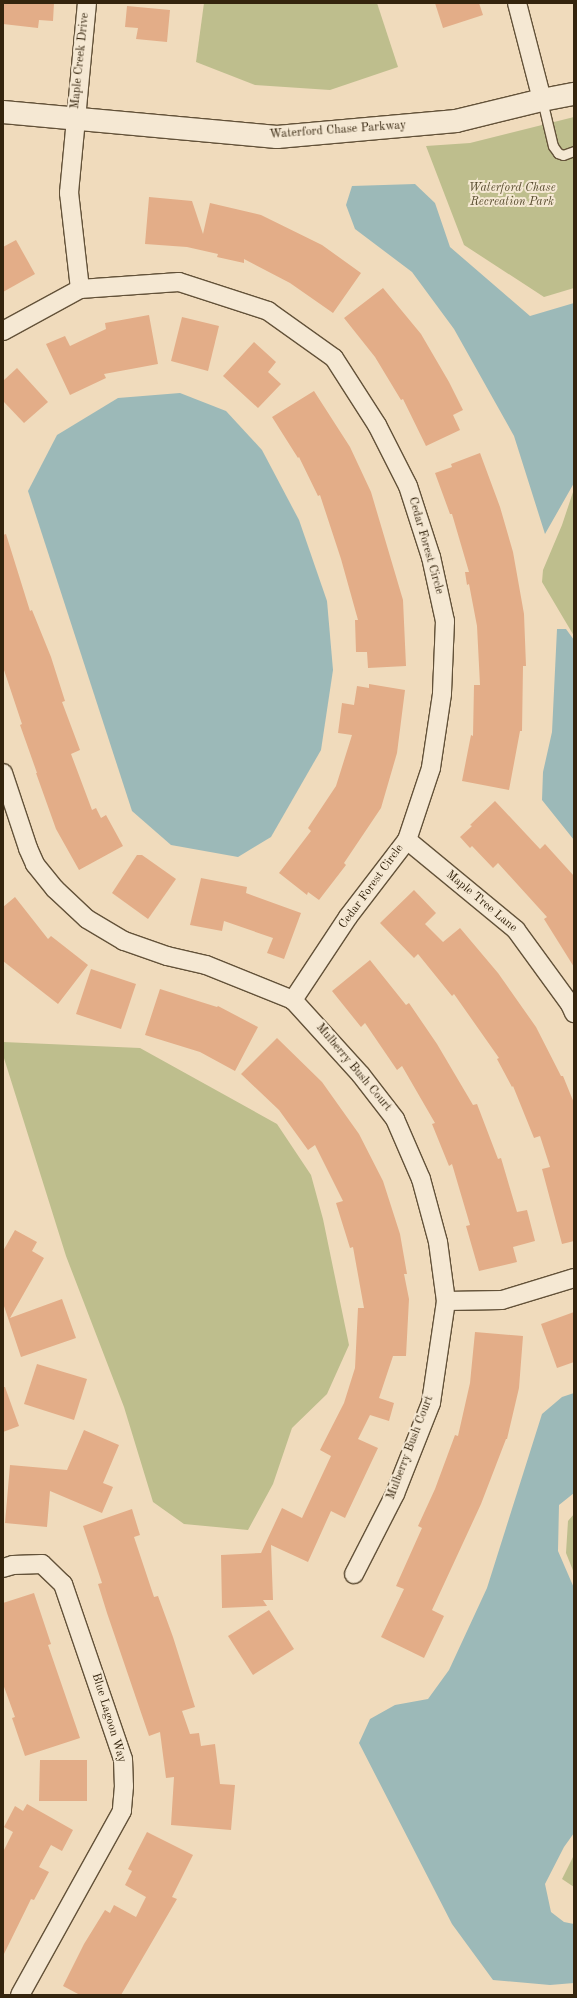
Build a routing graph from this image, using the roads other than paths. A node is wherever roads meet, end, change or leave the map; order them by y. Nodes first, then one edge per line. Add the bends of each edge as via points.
1 (87, 3) edge
2 (517, 3) edge
3 (574, 94) edge
4 (542, 100) junction
5 (3, 112) edge
6 (75, 119) junction
7 (574, 151) edge
8 (80, 289) junction
9 (3, 331) edge
10 (3, 773) edge
11 (406, 840) junction
12 (293, 1000) junction
13 (574, 1013) edge
14 (574, 1278) edge
15 (446, 1301) junction
16 (3, 1568) edge
17 (354, 1574) dead end
18 (20, 1995) edge

1 - 6 street, Maple Creek Drive
2 - 4 street
3 - 4 street, Waterford Chase Parkway
4 - 6 street, Waterford Chase Parkway via 456,122 277,137
4 - 7 lane via 553,146 558,153 564,155
5 - 6 street, Waterford Chase Parkway
6 - 8 street via 69,193
8 - 9 street, Cedar Forest Circle
8 - 11 street, Cedar Forest Circle via 179,282 268,311 334,358 377,425 408,486 431,557 445,620 442,694 431,768
10 - 12 street via 28,848 36,864 55,889 87,919 124,942 206,965
11 - 12 street, Cedar Forest Circle via 348,917
11 - 13 street, Maple Tree Lane via 516,930
12 - 15 street, Mulberry Bush Court via 361,1075 395,1119 422,1179 438,1242
14 - 15 street via 502,1300
15 - 17 street, Mulberry Bush Court via 431,1403 395,1494
16 - 18 street, Blue Lagoon Way via 12,1565 42,1564 63,1584 123,1759 122,1811

